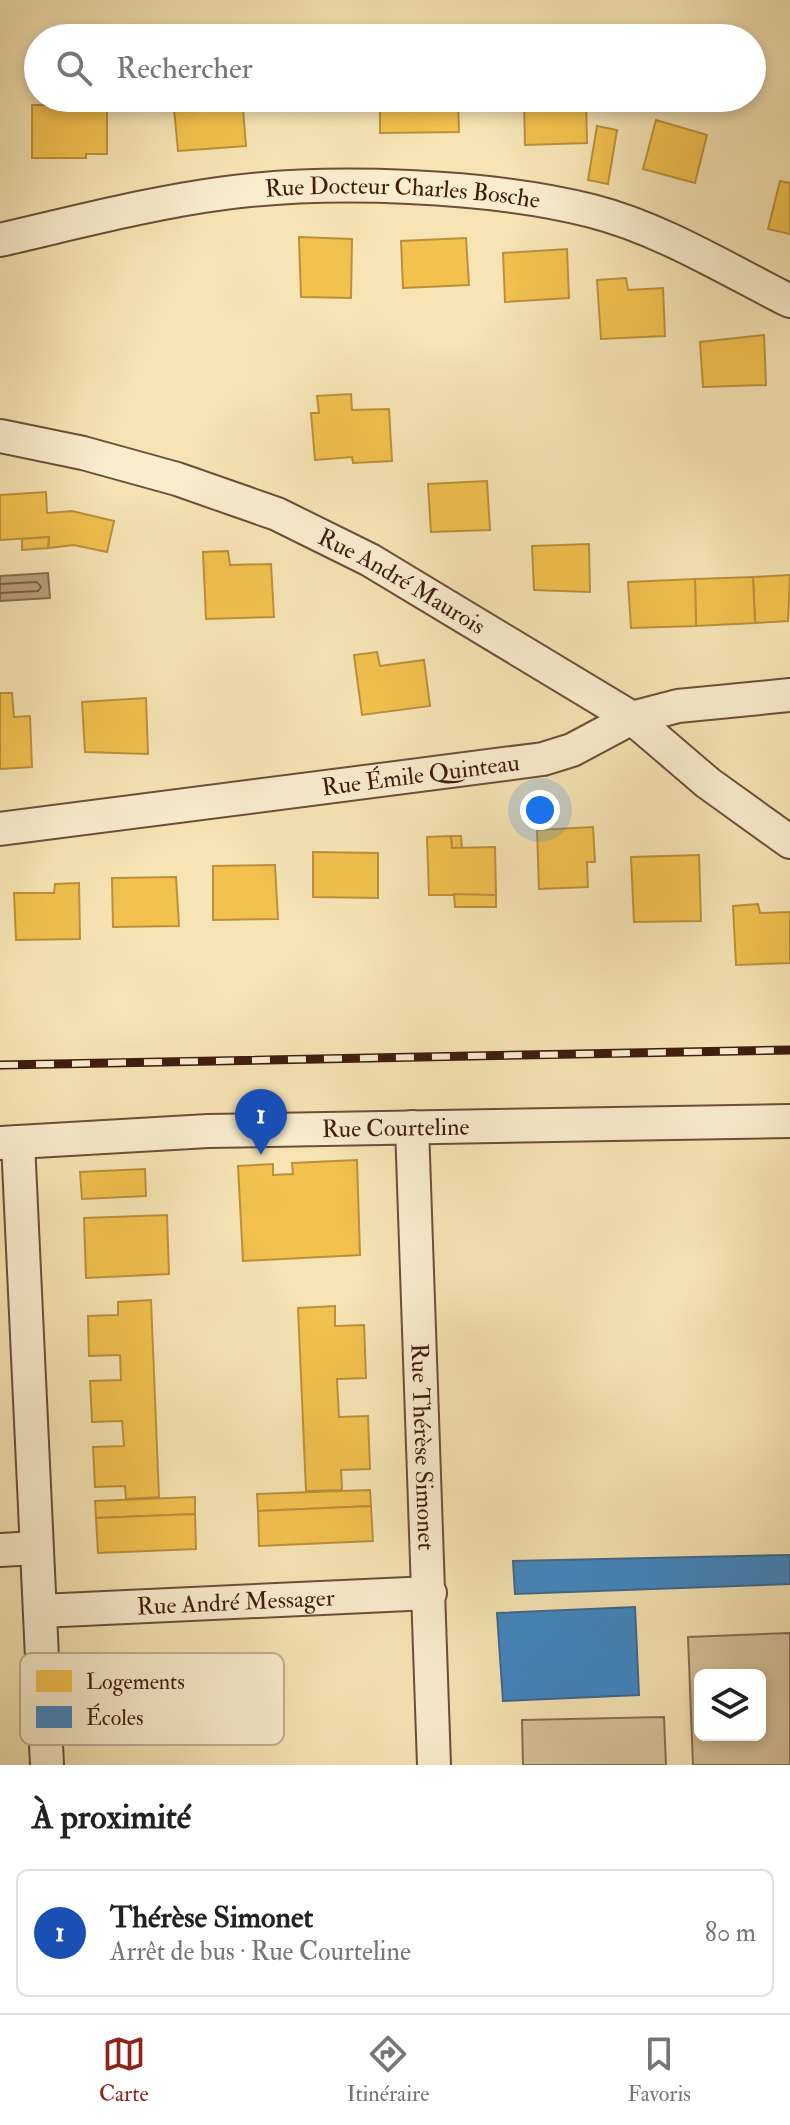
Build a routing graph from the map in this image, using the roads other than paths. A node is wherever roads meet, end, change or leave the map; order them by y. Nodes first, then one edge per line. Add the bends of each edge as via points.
1 (0, 240) edge
2 (790, 301) edge
3 (0, 436) edge
4 (790, 695) edge
5 (632, 718) junction
6 (0, 829) edge
7 (790, 842) edge
8 (790, 1121) edge
9 (412, 1127) junction
10 (9, 1142) edge
11 (36, 1548) junction
12 (0, 1550) edge
13 (429, 1577) junction
14 (40, 1611) junction
15 (42, 1653) edge
16 (46, 1745) edge
17 (47, 1765) edge
18 (434, 1765) edge

1 - 2 street, Rue Docteur Charles Bosche via 227,193 376,186 592,211 635,226
3 - 5 street, Rue André Maurois via 164,475 277,514 370,560
4 - 5 street via 678,706
5 - 6 street, Rue Émile Quinteau via 543,759
5 - 7 street via 708,783
8 - 9 street, Rue Courteline
9 - 10 street, Rue Courteline
9 - 13 street, Rue Thérèse Simonet
10 - 11 street
11 - 12 street
11 - 14 street
13 - 14 street, Rue André Messager
13 - 18 street, Rue Thérèse Simonet
14 - 15 street
16 - 17 street

